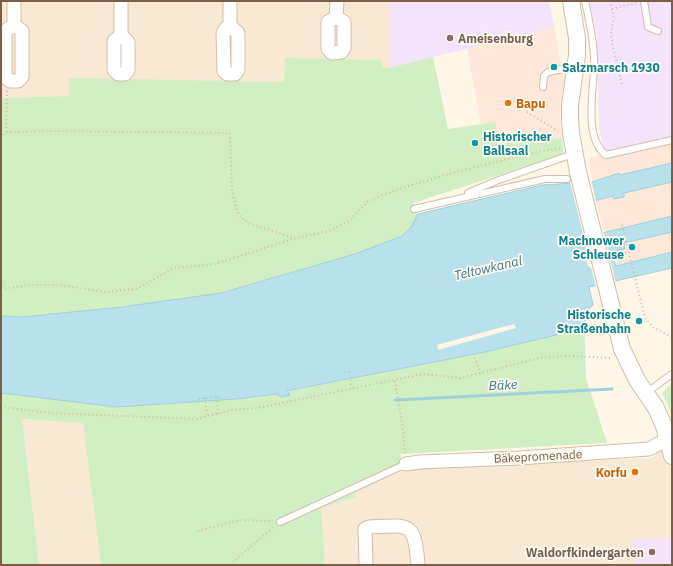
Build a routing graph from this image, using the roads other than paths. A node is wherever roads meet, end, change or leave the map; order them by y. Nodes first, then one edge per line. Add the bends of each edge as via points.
1 (14, 1) edge
2 (121, 1) edge
3 (230, 1) edge
4 (337, 1) edge
5 (578, 2) edge
6 (641, 2) edge
7 (336, 17) dead end
8 (234, 30) dead end
9 (658, 31) dead end
10 (124, 38) dead end
11 (576, 67) junction
12 (5, 77) road end
13 (543, 87) dead end
14 (672, 140) edge
15 (571, 151) junction
16 (573, 176) junction
17 (451, 200) junction
18 (414, 209) dead end
19 (672, 374) edge
20 (646, 393) junction
21 (668, 441) junction
22 (672, 456) edge
23 (406, 464) joint
24 (280, 522) road end
25 (366, 565) edge
26 (418, 565) edge

1 - 12 street via 18,28 5,31
2 - 10 street
3 - 8 street
4 - 7 street
5 - 11 street
5 - 14 lane via 594,58 592,124 598,149 606,154
6 - 9 lane via 648,28
11 - 13 lane via 548,72 544,76
11 - 15 street via 570,105
15 - 16 street
15 - 17 lane
16 - 17 lane via 545,179
16 - 20 street via 625,357
17 - 18 lane
19 - 20 lane
20 - 21 street via 656,408
21 - 22 street
21 - 23 street, Bäkepromenade via 649,449
23 - 24 lane
25 - 26 street via 365,529 402,526 407,528 414,538

